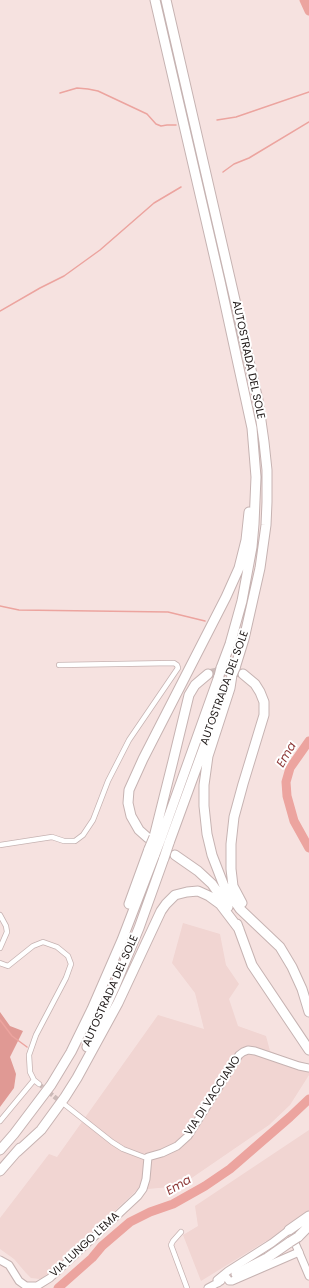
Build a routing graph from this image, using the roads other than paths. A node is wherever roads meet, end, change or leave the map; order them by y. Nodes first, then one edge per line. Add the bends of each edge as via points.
1 (155, 0) edge
2 (166, 0) edge
3 (254, 449) junction
4 (59, 665) dead end
5 (233, 672) junction
6 (208, 674) tunnel mouth
7 (243, 674) tunnel mouth
8 (154, 838) junction
9 (0, 845) edge
10 (156, 854) junction
11 (175, 855) dead end
12 (1, 919) edge
13 (259, 928) junction
14 (239, 929) junction
15 (0, 948) edge
16 (0, 963) edge
17 (309, 1012) edge
18 (309, 1050) edge
19 (309, 1068) edge
20 (34, 1080) junction
21 (39, 1084) tunnel mouth
22 (64, 1104) tunnel mouth
23 (0, 1121) edge
24 (0, 1150) edge
25 (18, 1152) junction
26 (148, 1157) junction
27 (0, 1171) edge
28 (309, 1216) edge
29 (309, 1226) edge
30 (309, 1230) edge
31 (181, 1232) dead end
32 (293, 1238) junction
33 (299, 1252) junction
34 (0, 1260) edge
35 (236, 1274) joint
36 (309, 1276) edge
37 (227, 1278) junction
38 (218, 1283) junction
39 (187, 1288) edge
40 (208, 1288) edge

1 - 3 highway, AUTOSTRADA DEL SOLE via 234,341
2 - 5 highway, AUTOSTRADA DEL SOLE via 258,400 267,470 266,525 260,568 248,625
3 - 8 highway, AUTOSTRADA DEL SOLE via 254,524 242,601 220,672
3 - 8 highway via 248,521 238,568 130,790 128,803 131,816 139,830
4 - 9 street via 174,663 178,668 128,740 93,820 83,835 75,841 52,837
5 - 10 highway, AUTOSTRADA DEL SOLE, bridge via 169,843
5 - 13 highway via 208,756 204,806 212,855 224,886 240,909
6 - 8 highway via 195,685 188,700
7 - 13 highway via 260,692 264,702 264,715 234,817 231,869 233,886
8 - 10 highway, AUTOSTRADA DEL SOLE, bridge
10 - 24 highway, AUTOSTRADA DEL SOLE via 122,940 71,1052 51,1085
10 - 25 highway, AUTOSTRADA DEL SOLE via 139,928 93,1034 63,1090
11 - 14 highway via 212,884 224,900
12 - 15 street via 7,932
13 - 17 highway via 280,947 292,966
14 - 18 highway via 252,965
14 - 25 highway via 220,904 198,891 175,895 166,904 118,1003 77,1078 40,1130
16 - 20 street via 8,966 33,946 43,942 57,947 68,956 71,964 31,1047 29,1063
19 - 26 street, VIA DI VACCIANO via 262,1052 245,1051 239,1055 188,1136 177,1146
20 - 21 street
20 - 23 street
22 - 26 street via 123,1149
25 - 27 highway, AUTOSTRADA DEL SOLE
26 - 34 street, VIA LUNGO L'EMA via 146,1179 138,1196 45,1282 37,1286 23,1285 9,1265
28 - 32 highway via 297,1224
29 - 32 highway
30 - 32 highway
31 - 39 street via 171,1244
32 - 33 street
32 - 35 highway via 266,1258
32 - 38 street via 280,1237 228,1271 217,1280
33 - 36 street
33 - 37 street via 232,1281
35 - 37 street
37 - 38 street
38 - 40 street

